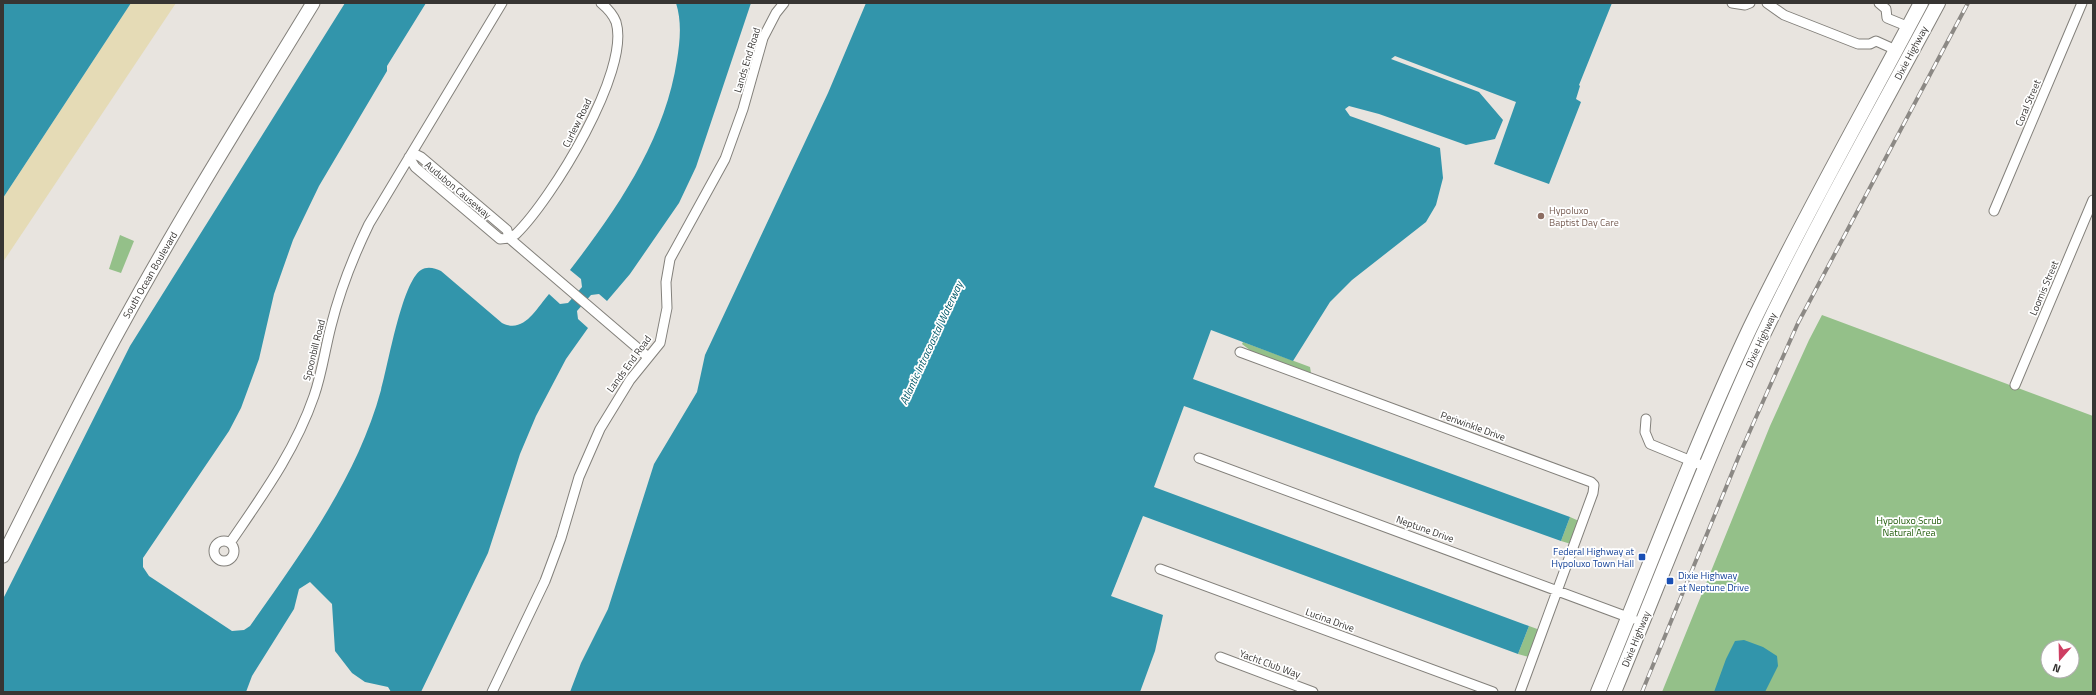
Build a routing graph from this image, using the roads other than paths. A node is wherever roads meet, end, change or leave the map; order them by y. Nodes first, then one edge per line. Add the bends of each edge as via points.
1 (313, 3) edge
2 (502, 3) edge
3 (601, 3) edge
4 (784, 3) edge
5 (1732, 3) edge
6 (1750, 3) edge
7 (1767, 3) edge
8 (1879, 3) edge
9 (1922, 3) edge
10 (1938, 3) edge
11 (2082, 3) edge
12 (1909, 27) junction
13 (1896, 50) junction
14 (1860, 118) junction
15 (1862, 144) junction
16 (409, 158) junction
17 (2093, 200) edge
18 (1994, 211) dead end
19 (509, 238) junction
20 (1768, 292) junction
21 (1781, 299) junction
22 (1240, 352) dead end
23 (648, 357) junction
24 (2015, 385) dead end
25 (1646, 419) dead end
26 (1199, 458) dead end
27 (1692, 461) junction
28 (1706, 466) junction
29 (230, 543) dead end
30 (3, 556) edge
31 (1160, 569) dead end
32 (1558, 590) junction
33 (1629, 617) junction
34 (1643, 622) junction
35 (1220, 657) dead end
36 (492, 692) edge
37 (1313, 692) edge
38 (1493, 692) edge
39 (1520, 692) edge
40 (1598, 692) edge
41 (1614, 692) edge

1 - 30 main road, South Ocean Boulevard via 182,218 124,319 69,422
2 - 16 street
3 - 19 street, Curlew Road via 613,17 617,34 614,55 600,101 576,150 558,179 522,228
4 - 23 street, Lands End Road via 764,38 744,109 725,159 670,259 666,282 667,308 662,337
5 - 6 street
7 - 13 street via 1784,15 1858,44 1876,41
8 - 12 street via 1886,9 1887,18
9 - 12 main road, Dixie Highway
10 - 15 main road, Dixie Highway
11 - 18 street, Coral Street
12 - 13 main road, Dixie Highway
13 - 14 main road, Dixie Highway
14 - 15 main road
14 - 20 main road, Dixie Highway
15 - 21 main road, Dixie Highway
16 - 19 street, Audubon Causeway via 417,155 421,157 507,230
16 - 29 street, Spoonbill Road via 369,224 348,272 330,328 314,396 303,424 281,468
17 - 24 street, Loomis Street
19 - 23 street, Audubon Causeway
20 - 21 main road
20 - 27 main road, Dixie Highway
21 - 28 main road, Dixie Highway
22 - 32 street, Periwinkle Drive via 1591,482 1594,485 1594,492
23 - 36 street, Lands End Road via 614,404 596,436 577,482 549,570
25 - 27 street via 1645,432 1650,444
26 - 32 street, Neptune Drive
27 - 28 street
27 - 33 main road, Dixie Highway
28 - 34 main road, Dixie Highway
31 - 38 street, Lucina Drive
32 - 33 street, Neptune Drive
32 - 39 street
33 - 34 street, Neptune Drive
33 - 40 main road, Dixie Highway
34 - 41 main road, Dixie Highway
35 - 37 street, Yacht Club Way

